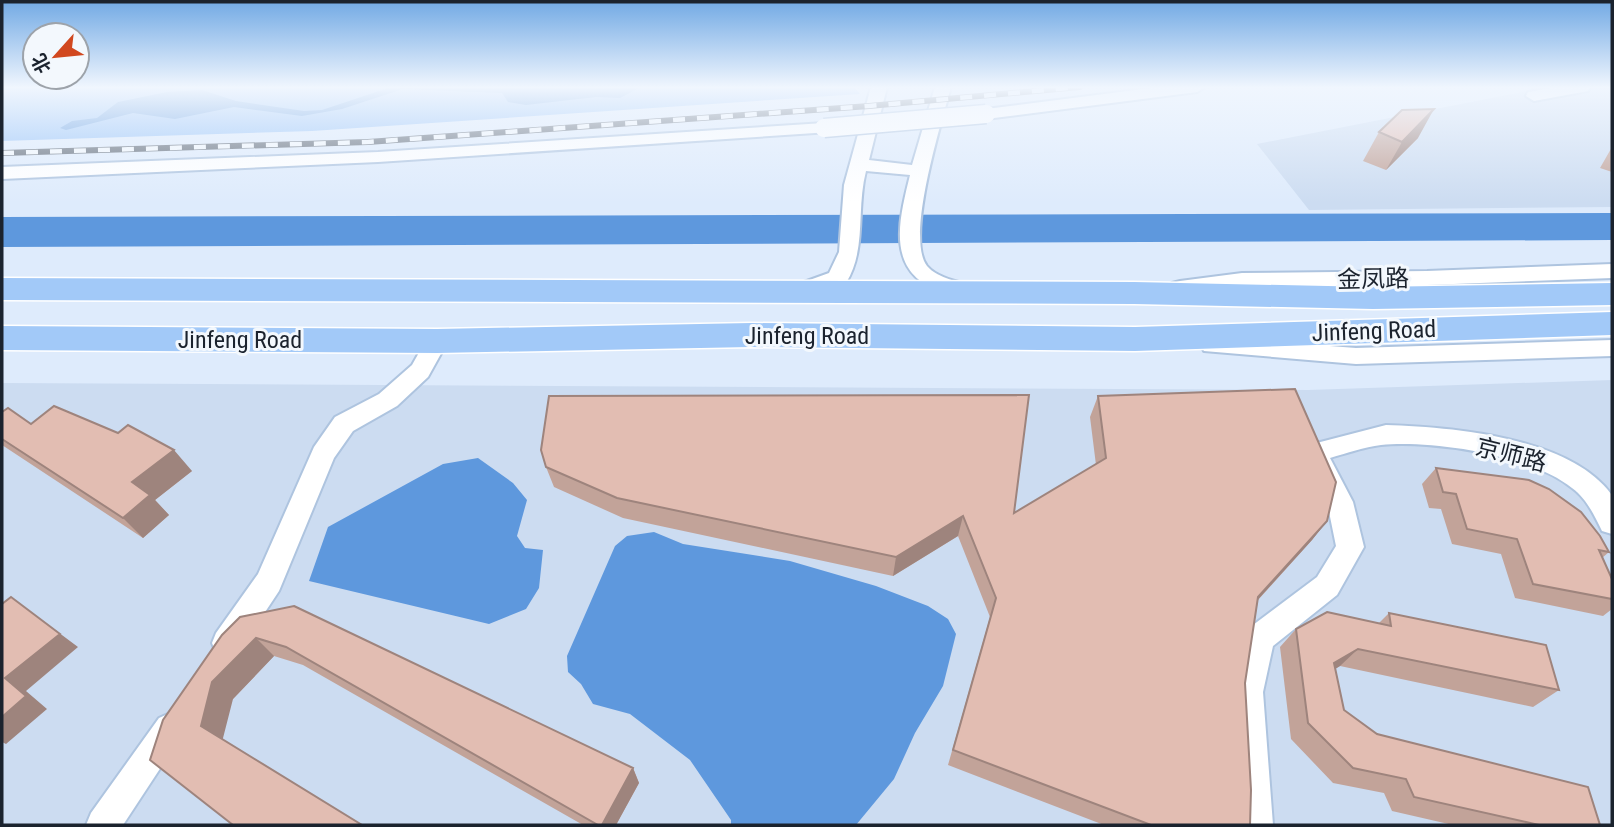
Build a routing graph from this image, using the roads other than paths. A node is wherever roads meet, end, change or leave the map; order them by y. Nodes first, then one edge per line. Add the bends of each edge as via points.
1 (852, 126) edge
2 (869, 126) edge
3 (933, 126) edge
4 (858, 165) junction
5 (921, 171) junction
6 (2, 173) edge
7 (1612, 271) edge
8 (2, 289) edge
9 (795, 292) junction
10 (1134, 293) junction
11 (976, 294) junction
12 (1612, 294) edge
13 (1612, 323) edge
14 (2, 338) edge
15 (1135, 339) junction
16 (437, 341) junction
17 (1612, 348) edge
18 (1612, 523) edge
19 (216, 660) edge
20 (185, 705) edge
21 (103, 825) edge
22 (1256, 825) edge

1 - 6 street, bridge via 378,157
2 - 4 street
3 - 5 street
4 - 5 street
4 - 9 street via 849,252 838,278
5 - 11 street via 909,248 916,267 939,282
7 - 10 street, 金凤路 via 1242,280
8 - 9 highway, Jinfeng Road
9 - 11 highway, Jinfeng Road
10 - 11 highway, Jinfeng Road
10 - 12 highway, Jinfeng Road via 1298,300
13 - 15 highway, Jinfeng Road
14 - 16 highway, Jinfeng Road
15 - 16 highway, Jinfeng Road via 751,335
15 - 17 street via 1356,356
16 - 19 street via 420,372 388,400 344,424 323,454 269,582
18 - 22 street, 京师路 via 1603,501 1574,475 1539,458 1440,439 1384,435 1314,453 1340,502 1350,547 1327,586 1260,638 1247,692
20 - 21 street

